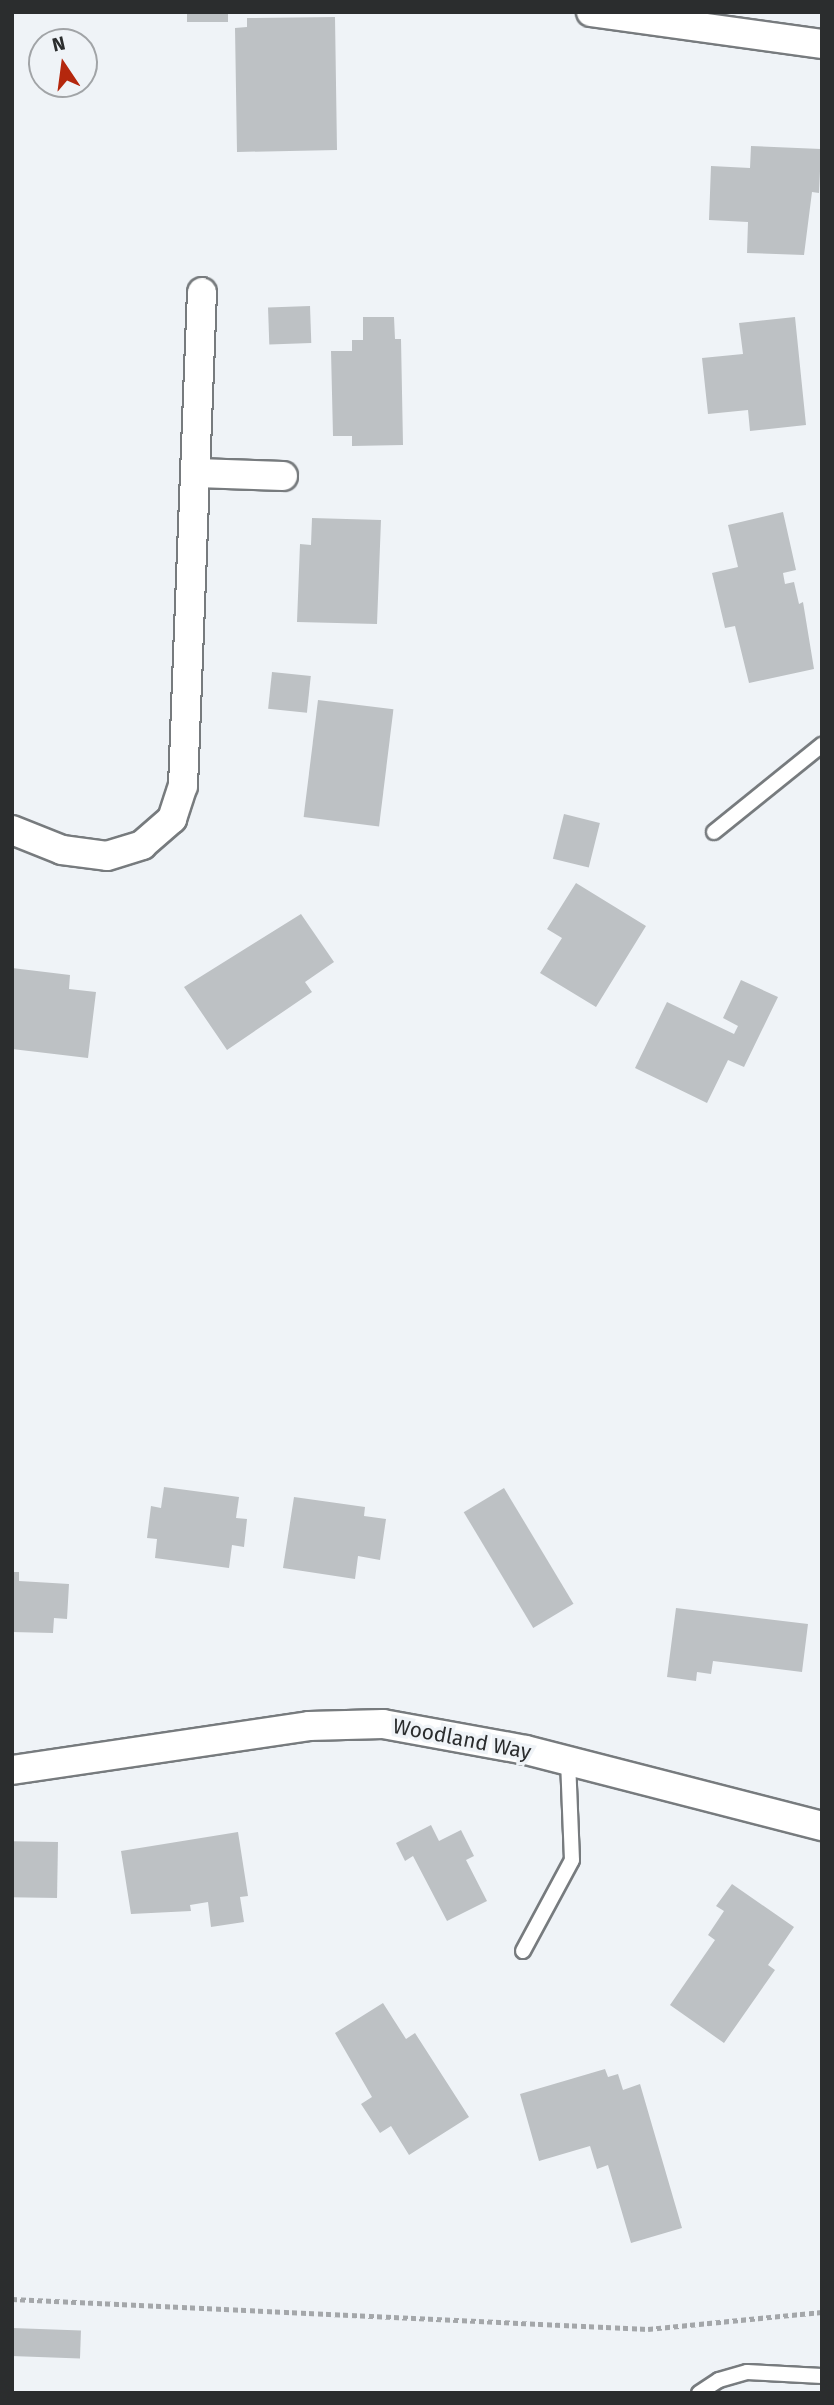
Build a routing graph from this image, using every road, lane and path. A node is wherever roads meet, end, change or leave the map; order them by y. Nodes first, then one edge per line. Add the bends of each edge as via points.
1 (591, 12) edge
2 (822, 44) edge
3 (202, 292) dead end
4 (197, 473) junction
5 (283, 476) dead end
6 (822, 745) edge
7 (12, 830) edge
8 (714, 832) dead end
9 (568, 1760) junction
10 (12, 1770) edge
11 (822, 1826) edge
12 (523, 1951) dead end
13 (12, 2299) edge
14 (822, 2312) edge
15 (822, 2376) edge
16 (699, 2393) edge

1 - 2 street
3 - 4 street
4 - 5 street
4 - 7 street via 190,700 183,786 172,819 142,845 107,856 62,850
6 - 8 lane
9 - 10 street, Woodland Way via 455,1733 383,1724 309,1726
9 - 11 street, Woodland Way
9 - 12 lane via 572,1860
13 - 14 path via 648,2329
15 - 16 lane via 747,2372 719,2379

